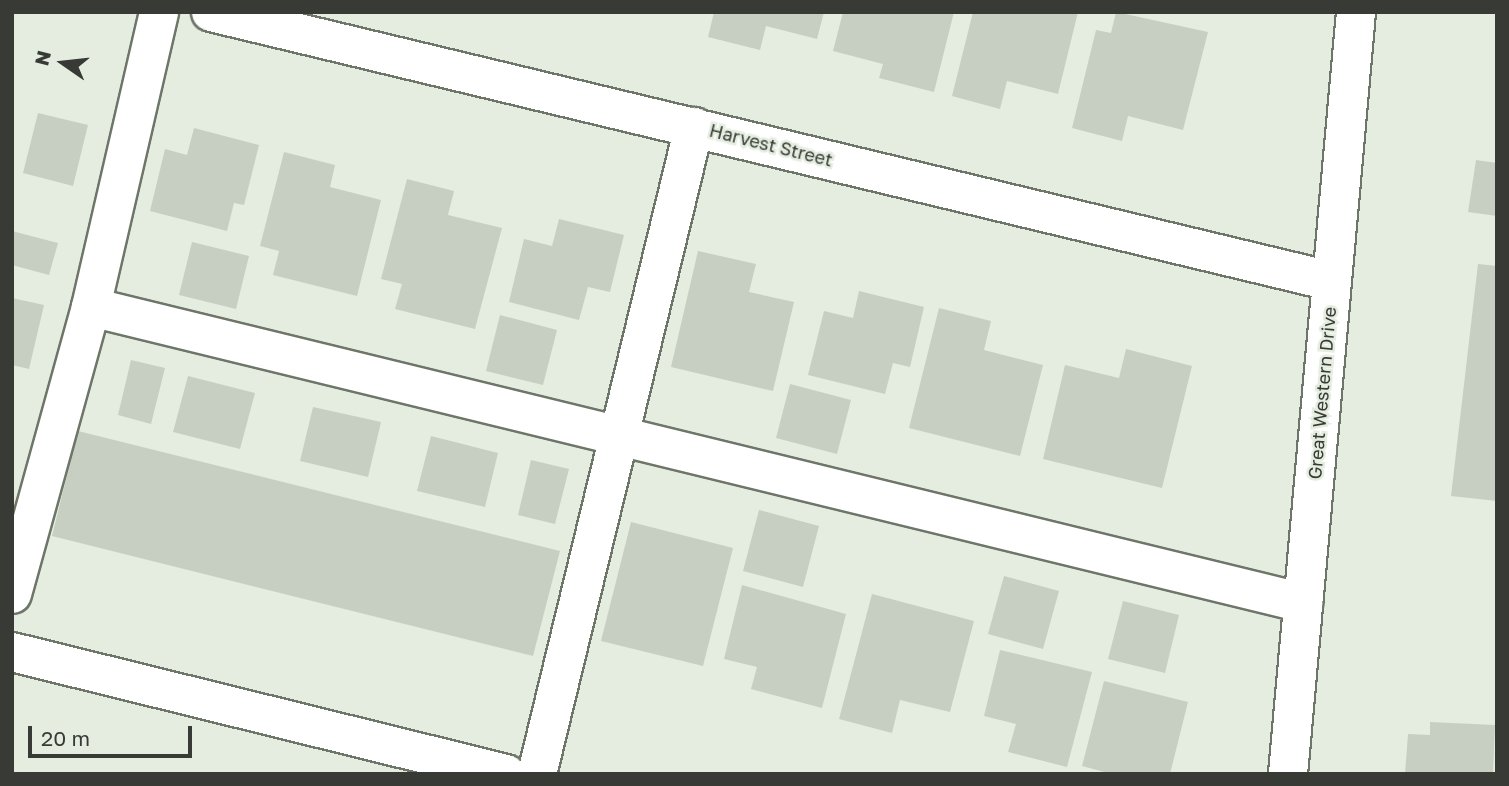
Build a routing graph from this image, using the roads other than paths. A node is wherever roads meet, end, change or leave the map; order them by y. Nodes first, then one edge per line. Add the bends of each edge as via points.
1 (159, 12) edge
2 (211, 12) edge
3 (1356, 12) edge
4 (695, 127) junction
5 (1332, 281) junction
6 (91, 307) junction
7 (620, 436) junction
8 (12, 594) edge
9 (1303, 603) junction
10 (12, 652) edge
11 (506, 774) edge
12 (537, 774) edge
13 (1288, 774) edge

1 - 6 street
2 - 4 street, Harvest Street
3 - 5 street, Great Western Drive
4 - 5 street, Harvest Street
4 - 7 street
5 - 9 street, Great Western Drive
6 - 7 street
6 - 8 street
7 - 9 street
7 - 12 street
9 - 13 street, Great Western Drive
10 - 11 street

